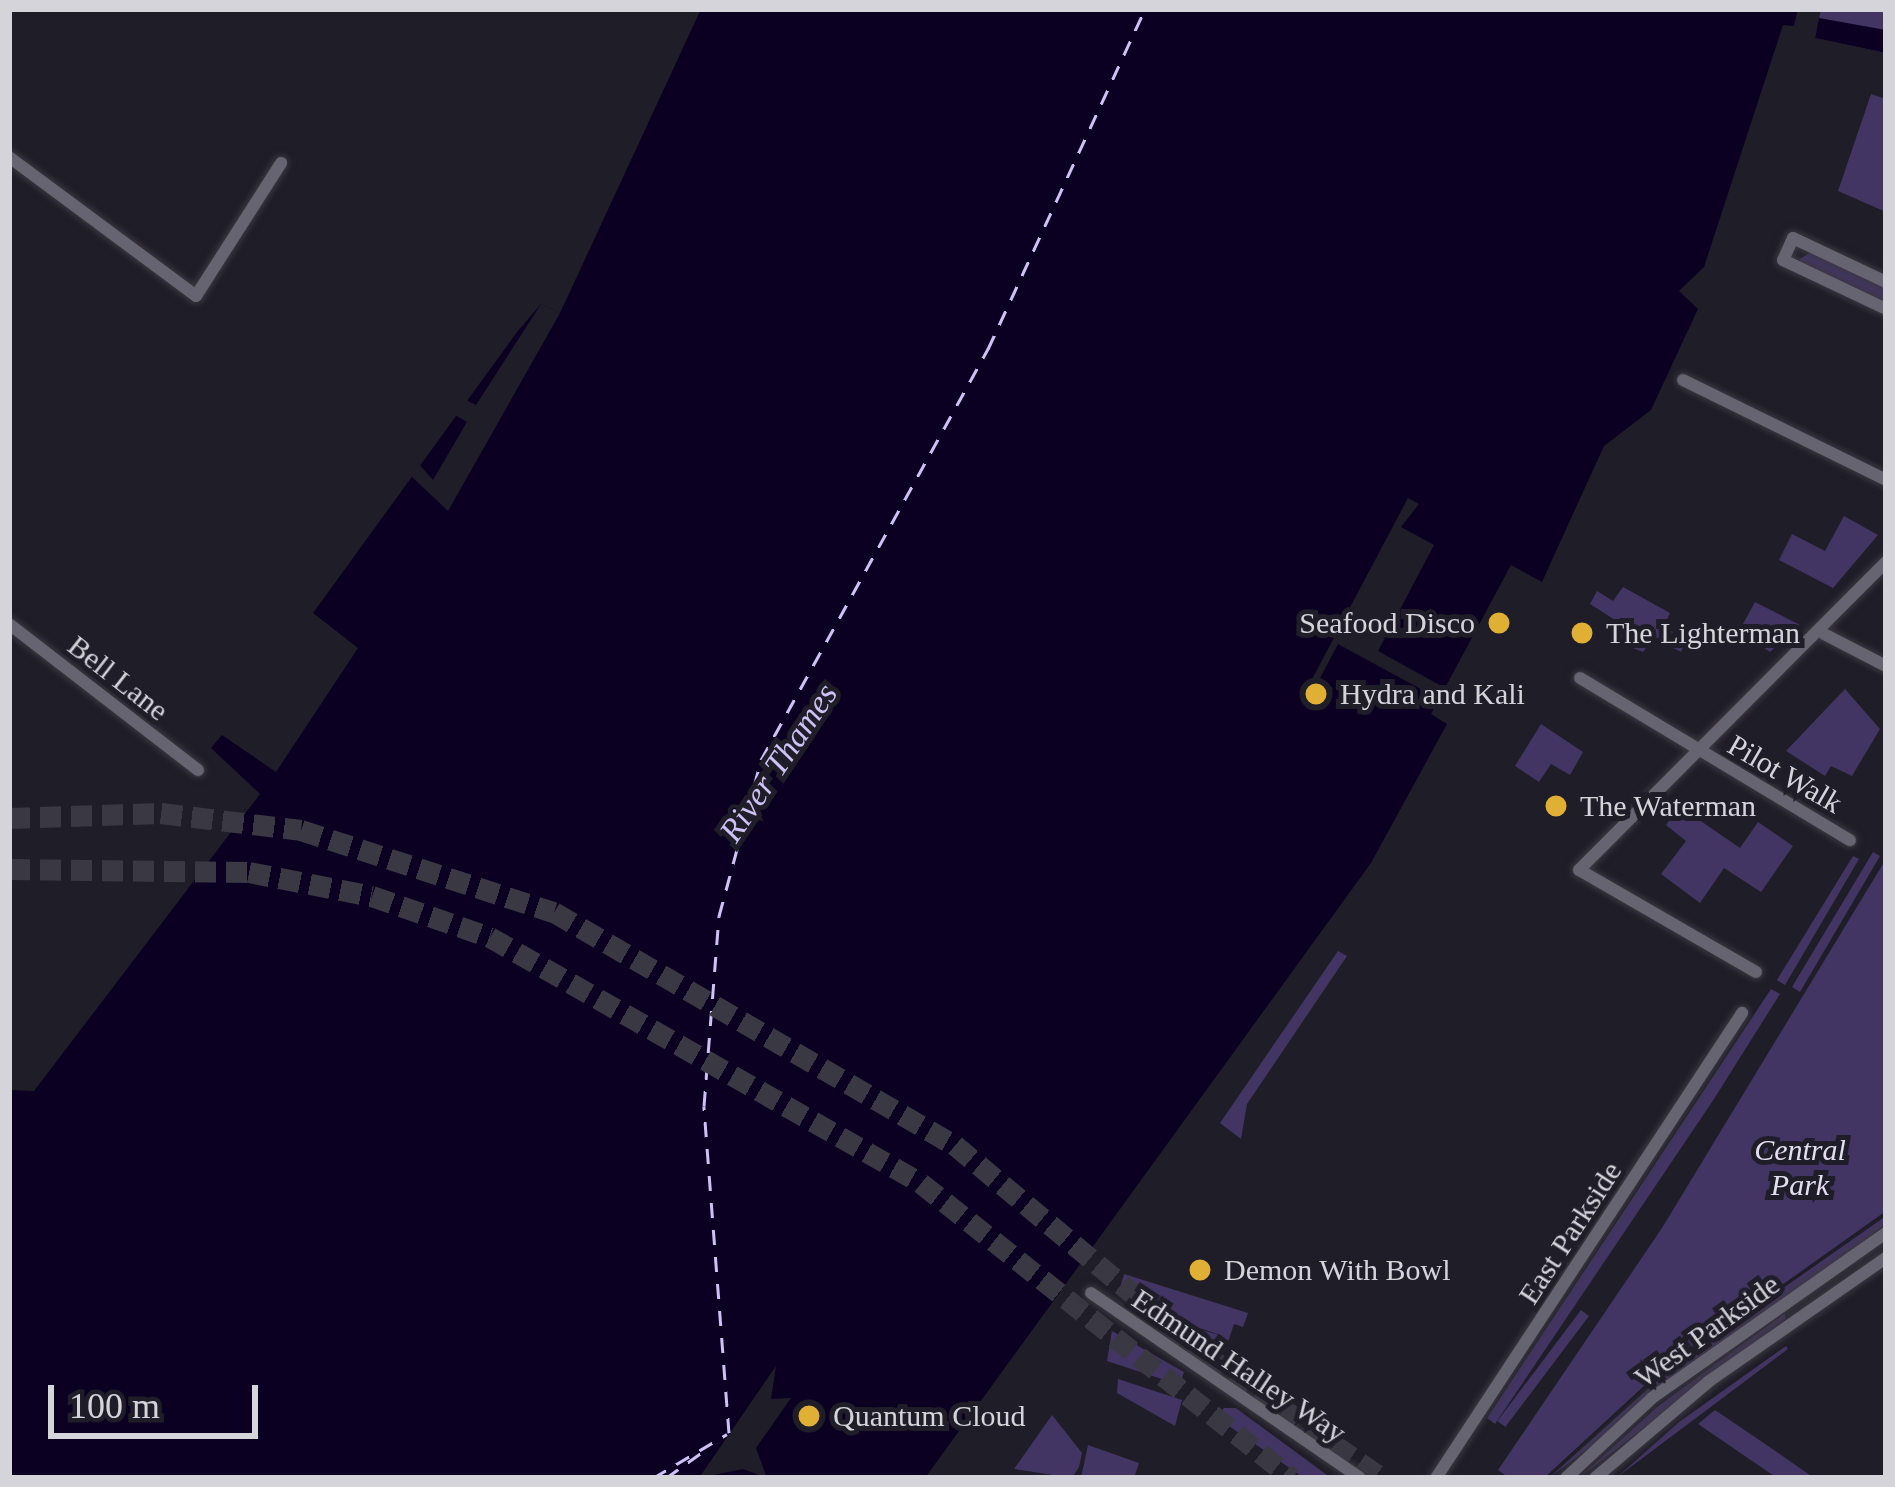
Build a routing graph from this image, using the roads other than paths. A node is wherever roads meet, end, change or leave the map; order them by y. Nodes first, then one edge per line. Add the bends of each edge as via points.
1 (9, 157) edge
2 (281, 163) dead end
3 (1886, 281) edge
4 (1886, 308) edge
5 (1683, 380) dead end
6 (1886, 480) edge
7 (1886, 562) edge
8 (9, 624) edge
9 (1824, 634) junction
10 (1886, 666) edge
11 (1580, 678) dead end
12 (1695, 750) junction
13 (198, 770) dead end
14 (1850, 840) dead end
15 (1756, 972) dead end
16 (1742, 1013) dead end
17 (1886, 1234) edge
18 (1886, 1258) edge
19 (1091, 1293) dead end
20 (1360, 1478) edge
21 (1436, 1478) edge
22 (1566, 1478) edge
23 (1595, 1478) edge

1 - 2 street via 196,296
3 - 4 street via 1793,238 1783,260
5 - 6 street
7 - 9 street
8 - 13 street, Bell Lane
9 - 10 street
9 - 12 street
11 - 12 street, Pilot Walk
12 - 14 street, Pilot Walk
12 - 15 street via 1579,870
16 - 21 street, East Parkside
17 - 22 street, West Parkside via 1652,1398
18 - 23 street, West Parkside via 1721,1372
19 - 20 street, Edmund Halley Way

